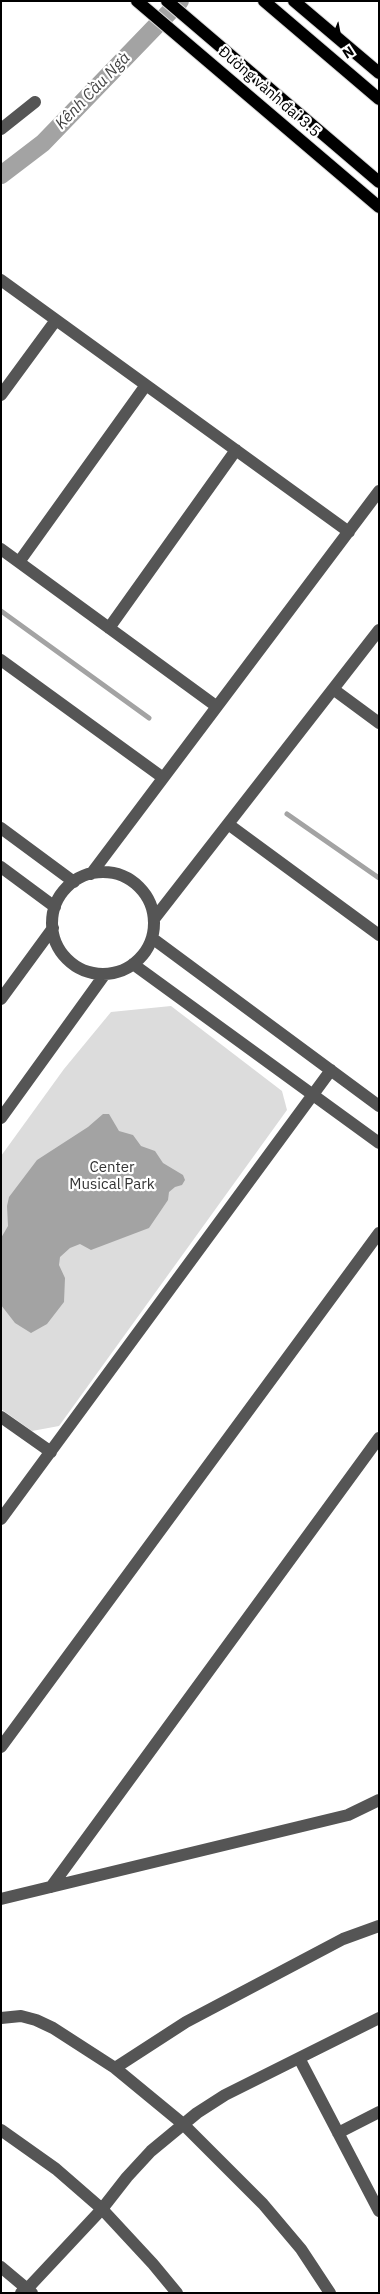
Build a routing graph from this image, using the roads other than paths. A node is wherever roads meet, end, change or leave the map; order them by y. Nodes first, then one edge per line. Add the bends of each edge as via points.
1 (167, 1) edge
2 (264, 1) edge
3 (294, 1) edge
4 (138, 2) edge
5 (379, 73) edge
6 (379, 99) edge
7 (35, 102) dead end
8 (1, 129) edge
9 (379, 182) edge
10 (379, 207) edge
11 (1, 280) edge
12 (56, 320) junction
13 (146, 385) junction
14 (1, 394) edge
15 (236, 450) junction
16 (379, 491) edge
17 (349, 532) junction
18 (1, 549) edge
19 (19, 562) junction
20 (109, 628) junction
21 (379, 630) edge
22 (1, 660) edge
23 (333, 689) junction
24 (216, 706) junction
25 (379, 722) edge
26 (162, 777) junction
27 (228, 824) junction
28 (1, 828) edge
29 (1, 867) edge
30 (91, 874) junction
31 (74, 882) junction
32 (55, 907) junction
33 (154, 918) junction
34 (53, 928) junction
35 (379, 936) edge
36 (152, 938) junction
37 (133, 964) junction
38 (105, 974) junction
39 (1, 999) edge
40 (331, 1070) junction
41 (313, 1095) junction
42 (379, 1106) edge
43 (1, 1118) edge
44 (379, 1143) edge
45 (379, 1233) edge
46 (1, 1416) edge
47 (379, 1438) edge
48 (51, 1452) junction
49 (1, 1519) edge
50 (1, 1746) edge
51 (379, 1800) edge
52 (51, 1887) junction
53 (1, 1899) edge
54 (379, 1926) edge
55 (1, 2018) edge
56 (379, 2018) edge
57 (299, 2058) junction
58 (115, 2068) junction
59 (379, 2112) edge
60 (183, 2124) junction
61 (1, 2130) edge
62 (338, 2134) junction
63 (378, 2209) edge
64 (102, 2210) junction
65 (1, 2267) edge
66 (27, 2291) edge
67 (176, 2293) edge
68 (330, 2293) edge

1 - 9 main road, Đường vành đai 3.5
2 - 6 main road
3 - 5 main road
4 - 10 main road, Đường vành đai 3.5
7 - 8 street
11 - 12 street
12 - 13 street
12 - 14 street
13 - 15 street
13 - 19 street
15 - 17 street
15 - 20 street
16 - 17 street
17 - 24 street
18 - 19 street
19 - 20 street
20 - 24 street
21 - 23 street
22 - 26 street
23 - 25 street
23 - 27 street
24 - 26 street
26 - 30 street
27 - 33 street
27 - 35 street
28 - 31 street
29 - 32 street
30 - 31 street
30 - 33 street via 114,873 129,879 142,889 151,903
31 - 32 street via 66,888
32 - 34 street
33 - 36 street
34 - 38 street via 61,953 73,965
34 - 39 street
36 - 37 street via 147,950
36 - 40 street
37 - 38 street via 122,971
37 - 41 street
38 - 43 street
40 - 41 street
40 - 42 street
41 - 44 street
41 - 48 street
45 - 50 street
46 - 48 street
47 - 52 street
48 - 49 street
51 - 52 street via 348,1815
52 - 53 street
54 - 58 street via 343,1938 186,2022
55 - 58 street via 21,2016 36,2020
56 - 57 street
57 - 60 street via 225,2095
57 - 62 street
58 - 60 street
59 - 62 street
60 - 64 street via 151,2151
60 - 68 street via 263,2204
61 - 64 street via 56,2169
62 - 63 street
64 - 66 street
64 - 67 street via 154,2264
65 - 66 street

